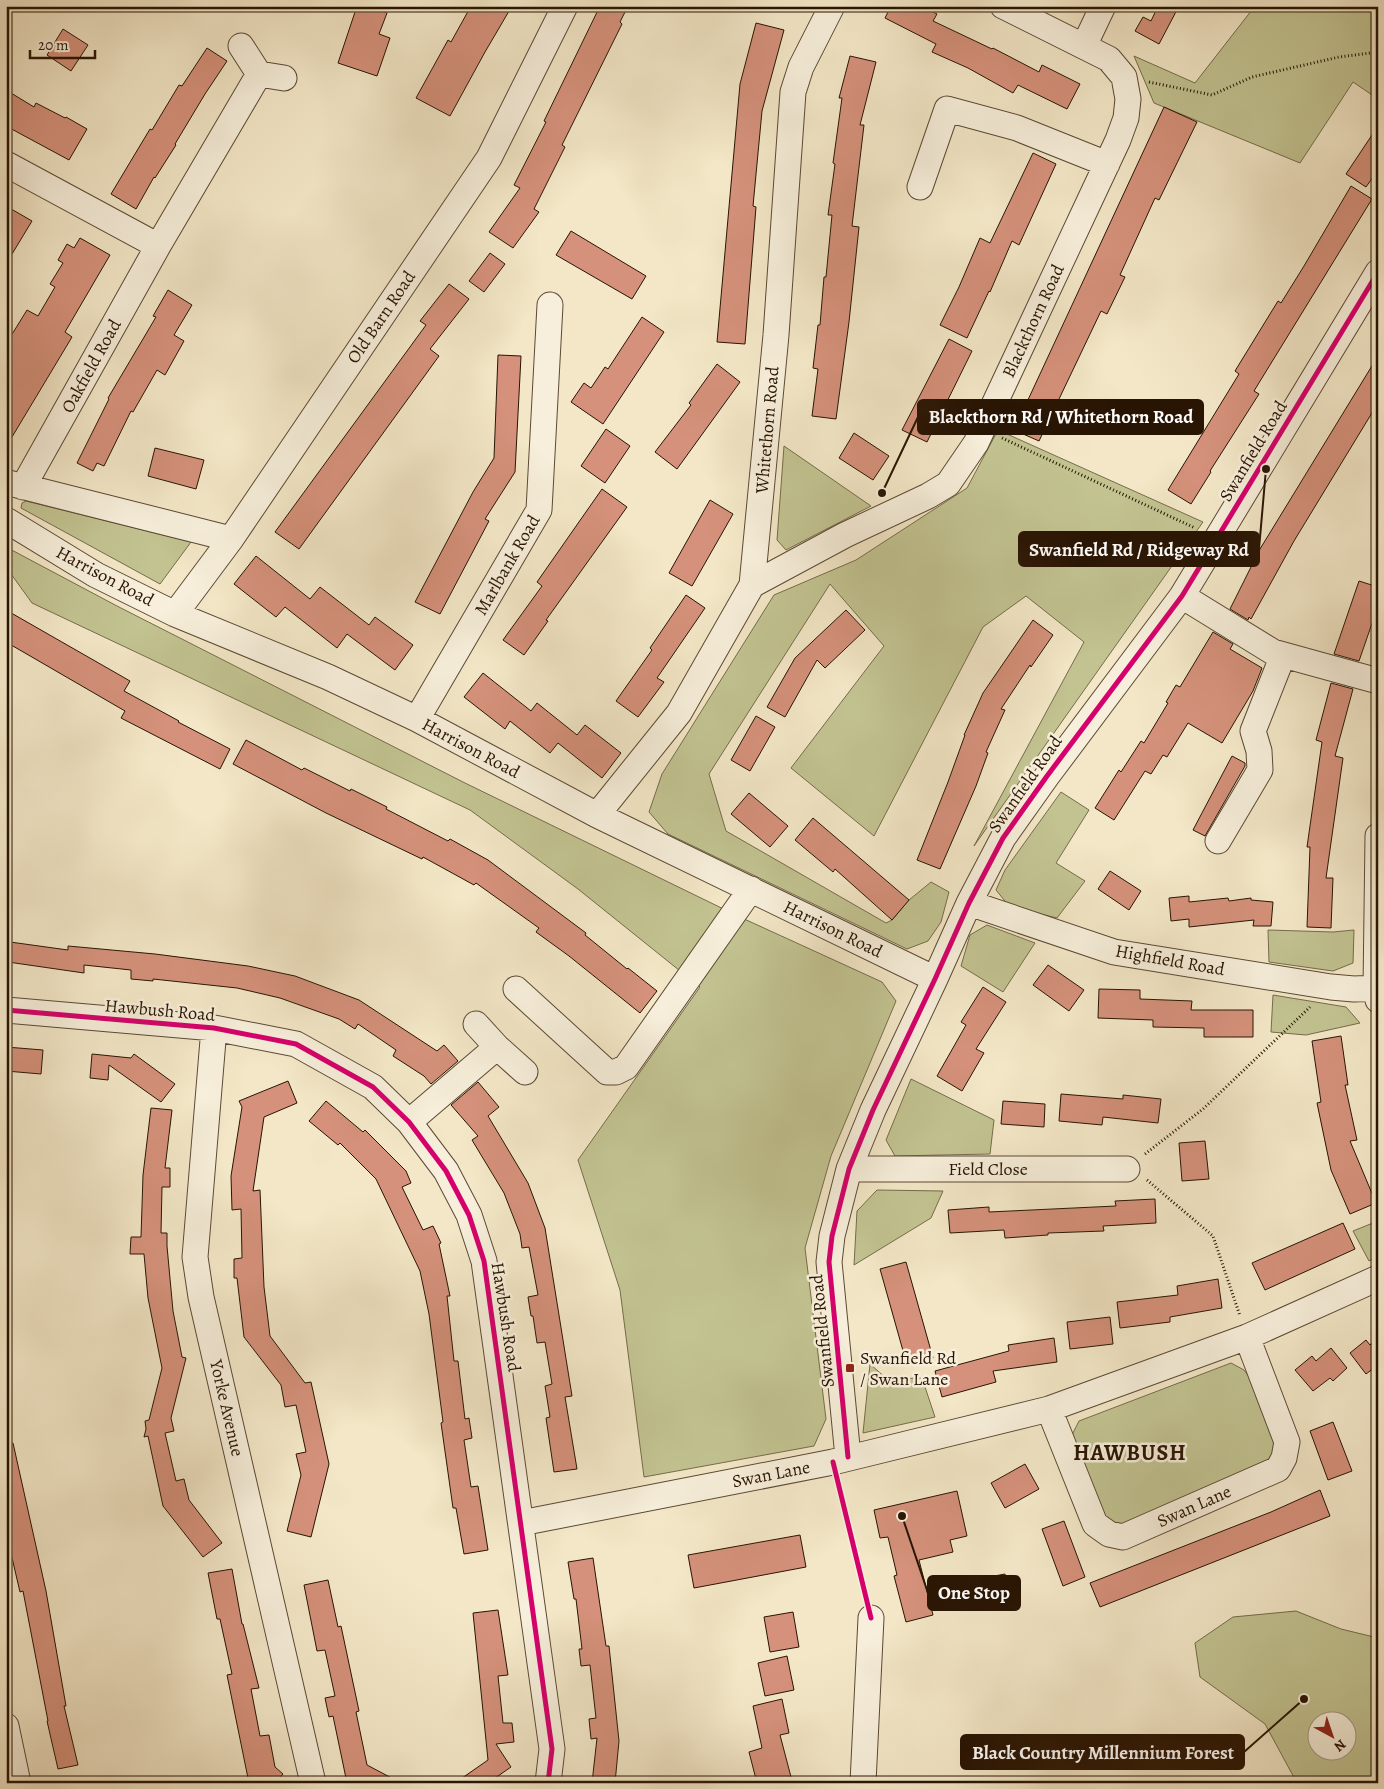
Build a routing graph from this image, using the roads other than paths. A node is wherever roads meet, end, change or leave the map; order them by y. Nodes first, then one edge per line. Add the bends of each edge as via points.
1 (565, 6) edge
2 (832, 6) edge
3 (1003, 6) edge
4 (1103, 6) edge
5 (241, 46) dead end
6 (1084, 46) junction
7 (259, 74) junction
8 (284, 78) dead end
9 (6, 164) edge
10 (1107, 164) junction
11 (920, 187) dead end
12 (158, 246) junction
13 (1378, 272) edge
14 (550, 305) dead end
15 (15, 485) edge
16 (6, 520) edge
17 (231, 538) junction
18 (752, 585) junction
19 (1182, 596) junction
20 (175, 614) junction
21 (1283, 655) junction
22 (1378, 681) edge
23 (417, 719) junction
24 (597, 814) junction
25 (1378, 836) edge
26 (1218, 841) dead end
27 (751, 889) junction
28 (969, 903) junction
29 (935, 979) junction
30 (516, 989) dead end
31 (1377, 994) edge
32 (6, 1010) edge
33 (476, 1024) dead end
34 (214, 1028) junction
35 (498, 1048) junction
36 (525, 1072) dead end
37 (409, 1122) junction
38 (849, 1169) junction
39 (1127, 1169) road end
40 (1378, 1278) edge
41 (1247, 1336) junction
42 (1049, 1409) junction
43 (848, 1457) junction
44 (521, 1523) junction
45 (871, 1618) dead end
46 (6, 1726) edge
47 (18, 1783) edge
48 (313, 1783) edge
49 (548, 1783) edge
50 (863, 1783) edge

1 - 17 street, Old Barn Road via 489,158
2 - 18 street, Whitethorn Road via 801,67 793,92 776,335
3 - 6 street
4 - 6 street
5 - 7 street
6 - 10 street, Blackthorn Road via 1109,60 1124,77 1128,99 1126,118
7 - 8 street
7 - 12 street, Oakfield Road
9 - 12 street
10 - 11 street via 1017,128 947,109
10 - 18 street, Blackthorn Road via 976,443 948,484
12 - 15 street, Oakfield Road
13 - 19 street, Swanfield Road
14 - 23 street, Marlbank Road via 539,510
15 - 17 street
16 - 20 street, Harrison Road via 96,575
17 - 20 street, Old Barn Road
18 - 24 street, Whitethorn Road via 679,713
19 - 21 street
19 - 28 street, Swanfield Road via 1003,838
20 - 23 street, Harrison Road via 328,677
21 - 22 street
21 - 26 street via 1252,731 1260,751 1260,770
23 - 24 street, Harrison Road
24 - 27 street, Harrison Road
25 - 31 street
27 - 29 street, Harrison Road
27 - 30 street via 626,1067 616,1072 607,1072
28 - 29 street, Swanfield Road
28 - 31 street, Highfield Road via 1114,952
29 - 38 street, Swanfield Road
32 - 34 street, Hawbush Road
33 - 35 street
34 - 37 street, Hawbush Road via 296,1044 372,1087
34 - 48 street, Yorke Avenue via 196,1265
35 - 36 street
35 - 37 street
37 - 44 street, Hawbush Road via 446,1171 469,1215 484,1261
38 - 39 street, Field Close
38 - 43 street, Swanfield Road via 832,1236 829,1262
40 - 41 street, Swan Lane
41 - 42 street, Swan Lane
41 - 42 street, Swan Lane via 1287,1442 1278,1469 1123,1537 1109,1534 1095,1524
42 - 43 street, Swan Lane
43 - 44 street, Swan Lane
44 - 49 street, Hawbush Road via 552,1748
45 - 50 street
46 - 47 street

